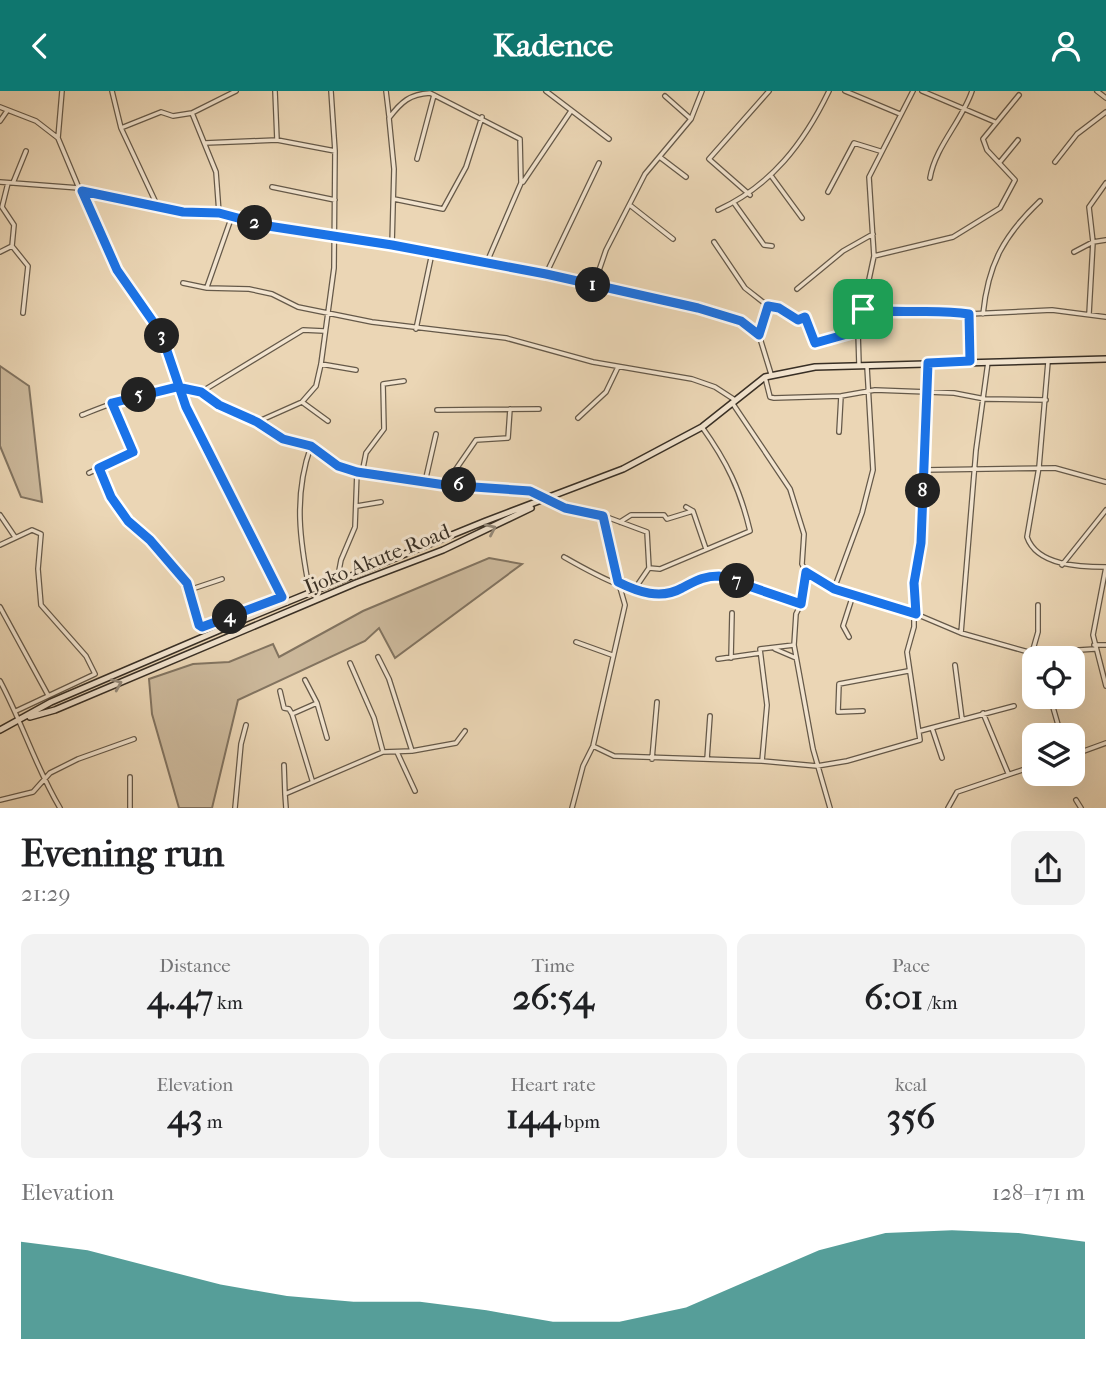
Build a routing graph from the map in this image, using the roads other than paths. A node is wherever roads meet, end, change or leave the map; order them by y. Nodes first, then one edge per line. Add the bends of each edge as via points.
1 (62, 91) edge
2 (112, 91) edge
3 (236, 91) edge
4 (275, 91) edge
5 (331, 91) edge
6 (386, 91) edge
7 (546, 91) edge
8 (702, 91) edge
9 (769, 91) edge
10 (829, 91) edge
11 (845, 91) edge
12 (912, 91) edge
13 (922, 91) edge
14 (972, 91) edge
15 (1100, 92) edge
16 (432, 93) edge
17 (1019, 95) dead end
18 (665, 96) dead end
19 (1106, 98) edge
20 (0, 107) edge
21 (966, 110) junction
22 (8, 111) junction
23 (571, 111) junction
24 (1106, 112) edge
25 (192, 113) junction
26 (900, 114) junction
27 (482, 117) junction
28 (390, 118) junction
29 (691, 119) junction
30 (0, 121) edge
31 (995, 122) junction
32 (121, 128) junction
33 (58, 138) junction
34 (609, 139) dead end
35 (277, 140) junction
36 (1018, 141) dead end
37 (205, 143) junction
38 (26, 151) dead end
39 (335, 151) junction
40 (880, 151) junction
41 (661, 157) junction
42 (416, 159) dead end
43 (1000, 162) junction
44 (1055, 162) dead end
45 (599, 163) dead end
46 (686, 177) dead end
47 (772, 177) junction
48 (930, 179) dead end
49 (0, 182) edge
50 (10, 183) junction
51 (521, 183) junction
52 (1106, 183) edge
53 (272, 187) dead end
54 (80, 189) junction
55 (828, 192) dead end
56 (750, 195) junction
57 (394, 199) junction
58 (335, 200) junction
59 (1040, 201) dead end
60 (734, 203) junction
61 (157, 205) junction
62 (631, 206) junction
63 (718, 210) dead end
64 (219, 213) junction
65 (232, 216) junction
66 (802, 218) dead end
67 (873, 234) junction
68 (335, 236) junction
69 (673, 239) dead end
70 (1106, 240) edge
71 (713, 242) dead end
72 (1093, 242) junction
73 (392, 245) junction
74 (12, 246) junction
75 (772, 246) dead end
76 (0, 252) edge
77 (1074, 252) dead end
78 (432, 253) junction
79 (874, 256) junction
80 (487, 262) junction
81 (546, 274) junction
82 (183, 283) dead end
83 (594, 285) junction
84 (207, 288) junction
85 (797, 289) dead end
86 (768, 306) junction
87 (863, 309) junction
88 (23, 313) dead end
89 (328, 313) junction
90 (969, 314) junction
91 (983, 314) junction
92 (1089, 314) junction
93 (1106, 317) edge
94 (416, 329) junction
95 (324, 331) junction
96 (858, 331) junction
97 (759, 335) junction
98 (1106, 359) edge
99 (1048, 360) junction
100 (970, 361) junction
101 (988, 362) junction
102 (928, 363) junction
103 (321, 364) junction
104 (618, 367) junction
105 (863, 367) junction
106 (356, 370) dead end
107 (768, 376) junction
108 (404, 381) dead end
109 (177, 387) junction
110 (927, 391) junction
111 (201, 392) junction
112 (867, 392) junction
113 (841, 396) junction
114 (985, 399) junction
115 (1045, 400) junction
116 (303, 402) junction
117 (734, 402) junction
118 (112, 403) junction
119 (510, 409) junction
120 (539, 409) dead end
121 (437, 410) dead end
122 (82, 415) dead end
123 (578, 418) dead end
124 (328, 421) dead end
125 (257, 422) junction
126 (702, 427) junction
127 (839, 432) dead end
128 (436, 434) dead end
129 (311, 446) junction
130 (1039, 467) junction
131 (99, 468) junction
132 (976, 469) junction
133 (923, 470) junction
134 (359, 472) junction
135 (89, 473) dead end
136 (425, 482) junction
137 (1106, 482) edge
138 (445, 485) junction
139 (547, 499) junction
140 (381, 502) dead end
141 (357, 506) junction
142 (686, 507) dead end
143 (1106, 510) edge
144 (693, 511) junction
145 (0, 515) edge
146 (603, 516) junction
147 (620, 522) junction
148 (15, 537) junction
149 (0, 545) edge
150 (706, 549) junction
151 (564, 557) dead end
152 (1062, 565) junction
153 (649, 568) junction
154 (806, 572) junction
155 (222, 579) dead end
156 (337, 581) junction
157 (618, 582) junction
158 (834, 589) junction
159 (189, 590) junction
160 (634, 590) junction
161 (310, 593) junction
162 (853, 595) junction
163 (282, 597) junction
164 (288, 603) junction
165 (801, 604) junction
166 (1038, 605) dead end
167 (0, 607) edge
168 (732, 613) dead end
169 (916, 614) junction
170 (961, 633) junction
171 (849, 637) dead end
172 (576, 642) dead end
173 (794, 645) junction
174 (1106, 645) edge
175 (1034, 646) edge
176 (1095, 647) junction
177 (774, 648) junction
178 (1085, 649) edge
179 (1022, 650) edge
180 (760, 653) junction
181 (612, 655) junction
182 (378, 657) dead end
183 (731, 658) junction
184 (796, 658) junction
185 (718, 659) dead end
186 (350, 663) dead end
187 (955, 665) dead end
188 (908, 671) junction
189 (305, 680) dead end
190 (0, 681) edge
191 (1106, 685) edge
192 (280, 691) dead end
193 (48, 695) junction
194 (657, 702) dead end
195 (317, 703) junction
196 (1014, 706) dead end
197 (16, 711) junction
198 (863, 711) dead end
199 (984, 713) junction
200 (292, 714) junction
201 (710, 716) dead end
202 (962, 719) junction
203 (20, 720) junction
204 (246, 725) dead end
205 (932, 728) junction
206 (0, 730) edge
207 (465, 731) dead end
208 (920, 731) junction
209 (327, 738) dead end
210 (134, 739) dead end
211 (1106, 743) edge
212 (593, 746) junction
213 (412, 751) junction
214 (1085, 751) edge
215 (383, 752) junction
216 (397, 752) junction
217 (652, 758) junction
218 (942, 758) dead end
219 (707, 759) junction
220 (762, 761) junction
221 (284, 765) dead end
222 (817, 766) junction
223 (1022, 769) edge
224 (1008, 773) junction
225 (130, 777) dead end
226 (312, 780) junction
227 (45, 782) junction
228 (415, 791) dead end
229 (285, 794) junction
230 (0, 800) edge
231 (1076, 800) dead end
232 (60, 808) edge
233 (130, 808) edge
234 (235, 808) edge
235 (286, 808) edge
236 (572, 808) edge
237 (830, 808) edge
238 (948, 808) edge
239 (1081, 808) edge

1 - 33 street
2 - 32 street
3 - 25 street
4 - 35 street
5 - 39 street
6 - 28 street
7 - 23 street
8 - 29 street
9 - 56 street via 709,159
10 - 47 street via 807,134
11 - 26 street
12 - 26 street
13 - 21 street
14 - 21 street
15 - 19 street
16 - 27 street
16 - 28 street via 416,93 401,102
16 - 42 street
17 - 31 street
18 - 29 street
20 - 22 street
21 - 31 street
21 - 48 street via 932,167
22 - 30 street
22 - 33 street via 36,121
23 - 34 street
23 - 51 street
24 - 44 street via 1077,134
25 - 32 street via 173,117 161,112
25 - 37 street
26 - 40 street
27 - 51 street via 520,139
27 - 57 street via 466,167 443,209
28 - 57 street
29 - 41 street
31 - 43 street via 983,143
32 - 61 street
33 - 54 street
35 - 37 street
35 - 39 street
36 - 43 street
37 - 64 street via 216,171
38 - 50 street
39 - 58 street
40 - 55 street via 854,143
40 - 67 street via 868,188
41 - 46 street
41 - 62 street via 645,174
43 - 79 street via 1015,177 1015,184 996,212 948,240
45 - 81 street
47 - 56 street
47 - 66 street
49 - 50 street
50 - 54 street
50 - 74 street via 2,207 14,225
51 - 80 street
52 - 72 street via 1089,207
53 - 58 street
54 - 61 street
54 - 109 street via 117,270 161,333
56 - 60 street
57 - 73 street
58 - 68 street
59 - 91 street via 1003,243 987,283
60 - 63 street
60 - 75 street via 764,245
61 - 64 street via 183,212
62 - 69 street
62 - 83 street via 606,250
64 - 65 street
65 - 68 street
65 - 84 street
67 - 79 street
67 - 85 street via 843,251
68 - 73 street
68 - 89 street
70 - 72 street
71 - 86 street via 745,288
72 - 77 street
72 - 92 street
73 - 78 street
74 - 76 street
74 - 88 street via 28,266
78 - 80 street
78 - 94 street
79 - 87 street
80 - 81 street
81 - 83 street
82 - 84 street
83 - 97 street via 741,321
84 - 89 street via 249,289
86 - 96 street via 798,320 805,317 815,343
86 - 97 street
87 - 90 street
87 - 96 street
89 - 94 street
89 - 95 street
90 - 91 street
90 - 100 street
91 - 92 street via 1052,310
92 - 93 street
94 - 104 street via 506,338
95 - 103 street
95 - 111 street via 303,330
96 - 105 street
97 - 107 street
98 - 99 main road, Ijoko Akute Road
99 - 101 main road, Ijoko Akute Road
99 - 115 street
100 - 101 main road, Ijoko Akute Road
100 - 102 main road, Ijoko Akute Road
101 - 114 street
102 - 105 main road, Ijoko Akute Road
102 - 110 street
103 - 106 street
103 - 116 street via 316,387
104 - 117 street via 692,379 715,387
104 - 123 street via 606,392
105 - 107 main road, Ijoko Akute Road via 815,367
105 - 112 street
107 - 113 street via 770,397
107 - 117 main road, Ijoko Akute Road
108 - 134 street via 383,384 384,429
109 - 111 street
109 - 118 street
109 - 163 street
110 - 112 street
110 - 114 street
110 - 133 street
111 - 125 street
112 - 113 street
112 - 158 street via 871,478
113 - 127 street
114 - 115 street
114 - 132 street
115 - 130 street
116 - 124 street
116 - 125 street
117 - 126 main road, Ijoko Akute Road
117 - 154 street via 797,503
118 - 122 street
118 - 131 street via 133,452
119 - 120 street
119 - 121 street
119 - 138 street via 508,438 476,440
125 - 129 street via 283,439
126 - 139 main road, Ijoko Akute Road via 623,469
126 - 150 street via 731,471 750,531
128 - 136 street
129 - 134 street via 338,466
129 - 161 street via 299,498 300,543
130 - 132 street
130 - 137 street via 1076,471
130 - 152 street via 1027,537 1029,544
131 - 135 street
131 - 159 street via 128,521 171,563
132 - 133 street
132 - 170 street
133 - 169 street via 921,543 914,583
134 - 136 street
134 - 141 street
136 - 138 street
138 - 139 street via 530,491
139 - 146 street
139 - 156 main road, Ijoko Akute Road
203 -> 139 main road, Ijoko Akute Road via 55,711 456,544
140 - 141 street
141 - 156 street
142 - 144 street
143 - 152 street
144 - 147 street via 667,519 664,515 631,515
144 - 150 street
145 - 148 street
146 - 147 street
146 - 157 street
147 - 153 street via 647,532
148 - 149 street
148 - 193 street via 32,530 40,534 41,605 86,656 95,674
150 - 153 street via 660,569
151 - 157 street
152 - 176 street via 1106,566 1093,623
153 - 160 street
154 - 158 street
154 - 165 street
155 - 159 street
156 - 161 main road, Ijoko Akute Road
157 - 160 street
157 - 181 street via 625,604
158 - 162 street
159 - 163 street via 202,627
160 - 165 street via 674,592 705,576 719,576
161 - 164 main road, Ijoko Akute Road
162 - 169 street
162 - 171 street via 843,626
163 - 164 street
164 - 203 main road, Ijoko Akute Road via 51,702
165 - 173 street
166 - 175 street
167 - 193 street
168 - 183 street
169 - 170 street
169 - 188 street via 907,652
170 - 179 street
172 - 181 street
173 - 177 street
173 - 184 street
174 - 176 street
176 - 178 street
176 - 191 street
177 - 180 street via 761,647
177 - 184 street
180 - 183 street
180 - 220 street via 767,705
181 - 212 street
182 - 213 street
183 - 185 street
184 - 222 street
186 - 215 street via 374,717
187 - 202 street
188 - 198 street via 839,684 838,712
188 - 208 street
189 - 195 street
190 - 197 street
192 - 200 street via 284,708
193 - 197 street
194 - 217 street
195 - 200 street
195 - 209 street
196 - 199 street
197 - 203 street
199 - 202 street
199 - 224 street
200 - 226 street
201 - 219 street
202 - 205 street
203 - 206 main road, Ijoko Akute Road
203 - 227 street
204 - 234 street
205 - 208 street
205 - 218 street
207 - 213 street via 456,743
208 - 222 street via 920,740
210 - 227 street via 78,759 50,773
211 - 214 street
212 - 217 street via 614,756
212 - 236 street
213 - 216 street
215 - 216 street
215 - 226 street
216 - 228 street
217 - 219 street
219 - 220 street
220 - 222 street
221 - 229 street
222 - 237 street
223 - 224 street
224 - 238 street via 957,792
225 - 233 street
226 - 229 street
227 - 230 street via 33,792
227 - 232 street
229 - 235 street
231 - 239 street

